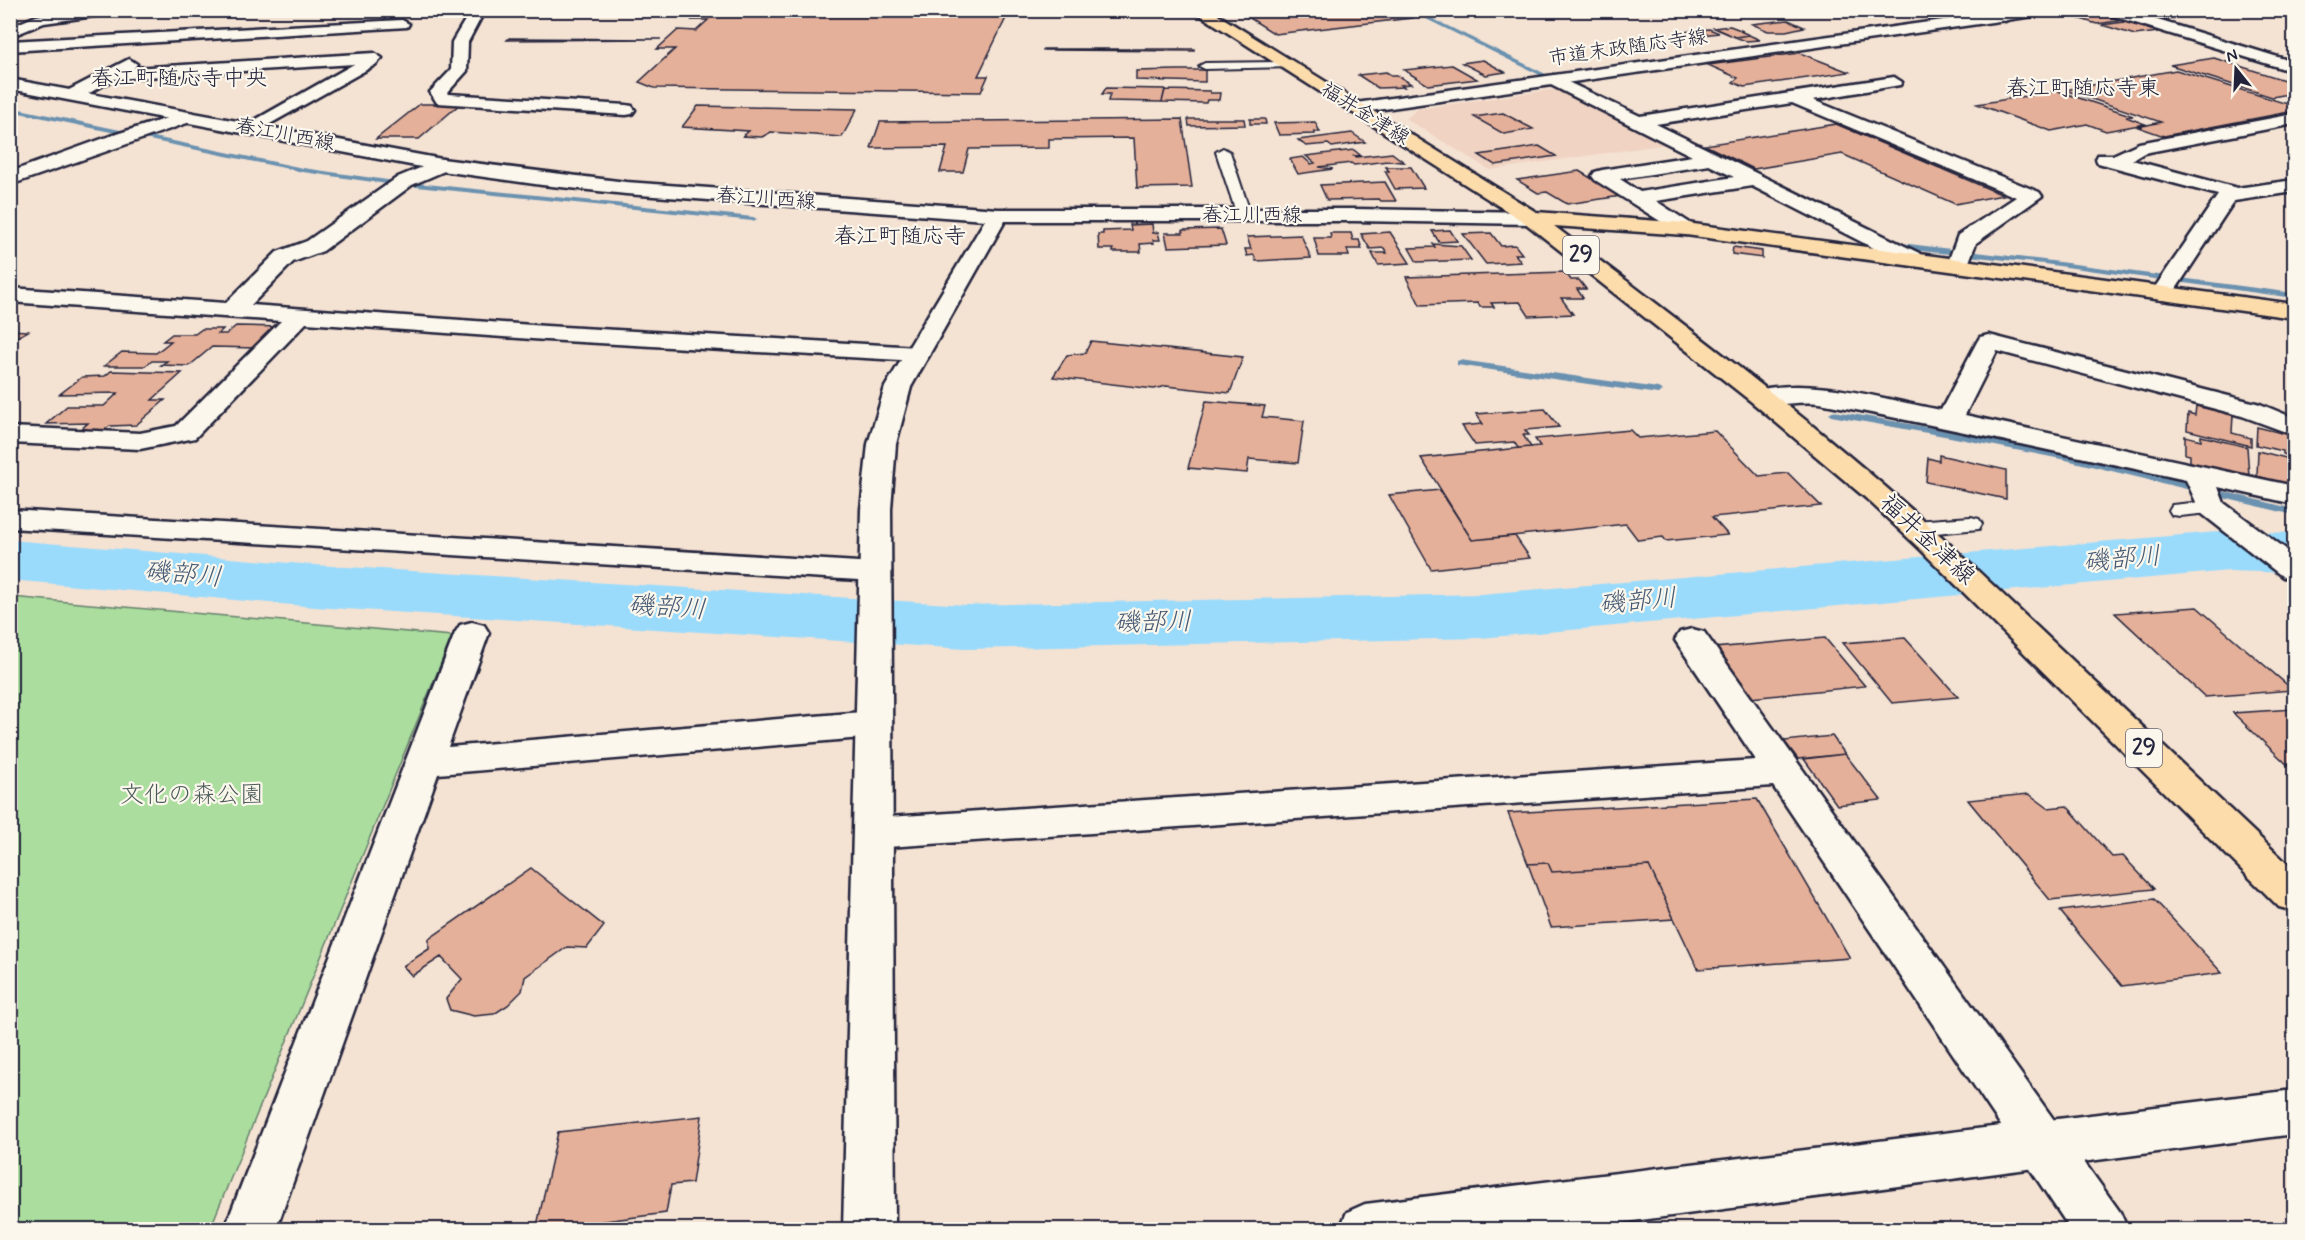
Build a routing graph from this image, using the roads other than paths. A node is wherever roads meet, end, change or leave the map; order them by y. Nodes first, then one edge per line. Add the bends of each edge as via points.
1 (109, 10) edge
2 (413, 10) edge
3 (478, 10) edge
4 (1199, 10) edge
5 (1985, 10) edge
6 (2048, 10) edge
7 (2108, 10) edge
8 (2284, 10) edge
9 (2295, 13) edge
10 (2004, 14) edge
11 (402, 24) junction
12 (10, 33) edge
13 (177, 37) junction
14 (10, 46) edge
15 (384, 48) junction
16 (1205, 66) dead end
17 (1287, 66) junction
18 (2295, 67) edge
19 (111, 74) junction
20 (1553, 80) junction
21 (1894, 82) dead end
22 (10, 84) edge
23 (73, 95) junction
24 (1794, 98) junction
25 (1356, 108) junction
26 (626, 110) dead end
27 (187, 117) junction
28 (2295, 119) edge
29 (1638, 122) junction
30 (252, 129) junction
31 (1223, 152) dead end
32 (1712, 159) junction
33 (442, 165) junction
34 (10, 179) edge
35 (1755, 180) junction
36 (2295, 186) edge
37 (2239, 195) junction
38 (1637, 198) junction
39 (998, 215) junction
40 (1244, 215) junction
41 (1531, 218) junction
42 (1686, 229) junction
43 (1911, 258) junction
44 (1958, 265) junction
45 (2162, 293) junction
46 (10, 295) edge
47 (233, 310) junction
48 (2295, 311) edge
49 (301, 315) junction
50 (918, 354) junction
51 (1762, 397) junction
52 (1949, 420) junction
53 (2295, 427) edge
54 (10, 435) edge
55 (2198, 473) junction
56 (2295, 495) edge
57 (2211, 507) junction
58 (2180, 510) dead end
59 (10, 519) edge
60 (1971, 524) dead end
61 (1923, 536) junction
62 (2295, 570) edge
63 (875, 572) junction
64 (472, 633) dead end
65 (1692, 640) dead end
66 (874, 724) junction
67 (424, 762) junction
68 (1783, 771) junction
69 (873, 834) junction
70 (2295, 895) edge
71 (2295, 1112) edge
72 (2042, 1144) junction
73 (250, 1230) edge
74 (869, 1230) edge
75 (1365, 1230) edge
76 (2102, 1230) edge

1 - 12 street via 40,19
2 - 11 street
3 - 26 street via 460,42 459,71 438,93 444,99
4 - 17 main road, 福井金津線 / 29
5 - 10 street
6 - 10 street, 市道末政随応寺線
7 - 18 street
8 - 9 street
10 - 20 street, 市道末政随応寺線
11 - 13 street
11 - 15 street
13 - 14 street
13 - 19 street
15 - 19 street
15 - 30 street
16 - 17 lane
17 - 25 main road, 福井金津線 / 29
19 - 23 street
20 - 25 street, 市道末政随応寺線
20 - 29 street
21 - 24 street
22 - 23 street, 春江川西線
23 - 27 street, 春江川西線
24 - 29 street
24 - 44 street via 2029,198 1966,240
25 - 41 main road, 福井金津線 / 29
27 - 30 street, 春江川西線
27 - 34 street
28 - 37 street via 2139,149 2110,160
29 - 32 street
30 - 33 street, 春江川西線
31 - 40 lane
32 - 35 street
32 - 38 street via 1602,176
33 - 39 street, 春江川西線 via 626,188
33 - 47 street via 397,186 315,246 285,257
35 - 38 street
35 - 43 street
36 - 37 street
37 - 45 street via 2227,196
38 - 42 street
39 - 40 street, 春江川西線
39 - 50 street
40 - 41 street, 春江川西線
41 - 42 main road, 福井金津線 / 29
41 - 51 main road, 福井金津線 / 29
42 - 43 main road, 福井金津線 / 29
43 - 44 main road, 福井金津線 / 29
44 - 45 main road, 福井金津線 / 29
45 - 48 main road, 福井金津線 / 29
46 - 47 street
47 - 49 street
49 - 50 street
49 - 54 street via 185,432 140,441
50 - 63 street via 898,387 882,444
51 - 52 street via 1809,393
51 - 61 main road, 福井金津線 / 29
52 - 53 street via 1989,342 2251,410
52 - 55 street
55 - 56 street
55 - 57 street
57 - 58 lane
57 - 62 street
59 - 63 street
60 - 61 lane
61 - 70 main road, 福井金津線 / 29
63 - 66 street
64 - 67 street
65 - 68 street
66 - 67 street
66 - 69 street
67 - 73 street
68 - 69 street
68 - 72 street
69 - 74 street
71 - 72 street
72 - 75 street
72 - 76 street

